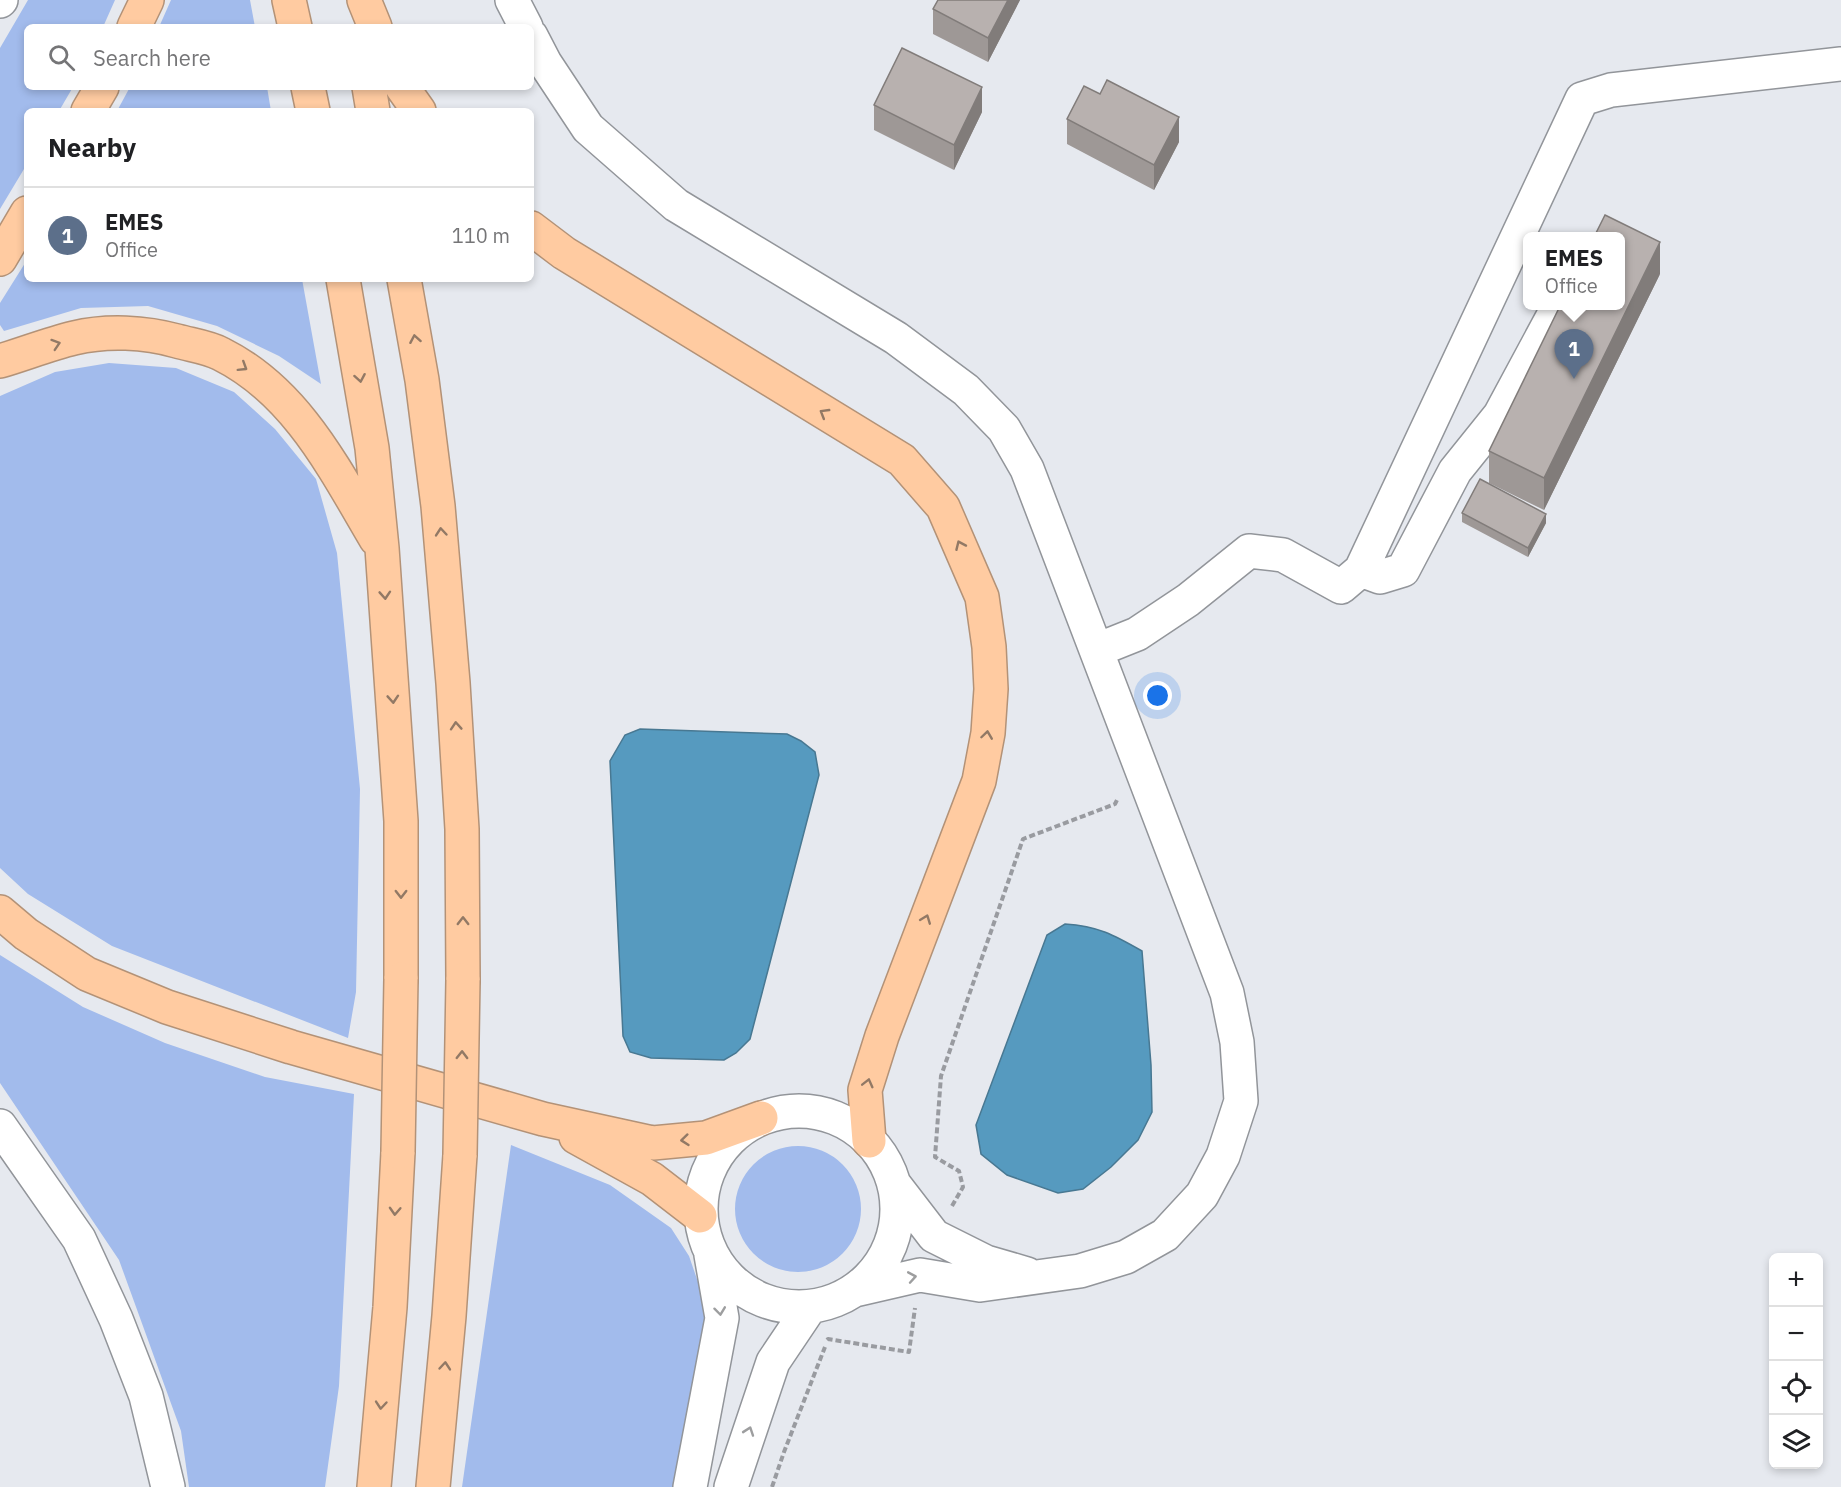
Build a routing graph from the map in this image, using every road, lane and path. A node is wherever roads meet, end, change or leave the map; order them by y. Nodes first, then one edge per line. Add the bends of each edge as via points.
1 (147, 0) edge
2 (289, 0) edge
3 (352, 0) edge
4 (364, 0) edge
5 (512, 0) edge
6 (135, 24) edge
7 (294, 24) edge
8 (357, 24) edge
9 (374, 24) edge
10 (524, 24) edge
11 (534, 42) edge
12 (1841, 64) edge
13 (100, 90) edge
14 (309, 90) edge
15 (370, 90) edge
16 (404, 90) edge
17 (90, 108) edge
18 (312, 108) edge
19 (372, 108) edge
20 (417, 108) edge
21 (24, 218) edge
22 (534, 230) edge
23 (0, 259) edge
24 (344, 282) edge
25 (405, 282) edge
26 (1556, 310) edge
27 (0, 361) edge
28 (382, 548) junction
29 (1361, 570) junction
30 (1097, 650) junction
31 (1143, 771) junction
32 (0, 912) edge
33 (761, 1118) junction
34 (543, 1119) junction
35 (0, 1126) edge
36 (869, 1141) junction
37 (894, 1184) junction
38 (700, 1216) junction
39 (934, 1236) junction
40 (710, 1253) junction
41 (920, 1275) junction
42 (1040, 1277) junction
43 (855, 1290) junction
44 (810, 1307) junction
45 (168, 1487) edge
46 (374, 1487) edge
47 (433, 1487) edge
48 (690, 1487) edge
49 (731, 1487) edge
50 (772, 1487) edge

1 - 6 highway
2 - 7 highway
3 - 8 highway
4 - 9 highway
5 - 10 street
11 - 30 street via 588,128 676,204 896,338 966,390 1004,429 1027,469
12 - 29 street via 1611,90 1582,99
13 - 17 highway
14 - 18 highway
15 - 19 highway
16 - 20 highway
21 - 23 highway
36 -> 22 highway via 865,1090 868,1079 979,781 991,689 982,597 943,507 902,460 564,254
24 -> 28 highway via 372,448
47 -> 25 highway, bridge via 460,1155 462,829 438,506
26 - 29 street via 1500,415 1455,471 1403,570 1380,577
27 -> 28 highway via 75,338 124,333 166,338 220,353 255,375 287,404 320,444
28 -> 46 highway, bridge via 400,820 402,979 390,1307
29 - 30 street via 1341,587 1283,555 1249,551 1188,600 1137,634
30 - 31 street
31 - 39 path via 1127,779 1115,804 1023,839 941,1076 935,1157 959,1171 963,1187
31 - 42 street via 1227,993 1237,1042 1241,1101 1223,1156 1202,1195 1165,1235 1126,1257 1080,1271
32 - 34 highway via 87,974 167,1006 270,1041
33 -> 34 highway via 706,1138 653,1143
33 - 36 street via 790,1111 819,1113 846,1123
33 - 38 street via 735,1134 715,1158 703,1186
34 - 38 highway via 652,1179
35 - 45 street via 79,1239 147,1396
36 - 37 street
37 - 39 street
37 - 43 street via 897,1214 891,1243 877,1269
38 - 40 street
39 - 42 street via 986,1262
40 - 44 street via 728,1277 751,1296 780,1306
40 -> 48 street via 722,1318
41 - 42 street via 980,1285
43 -> 41 street
41 - 50 path via 909,1352 828,1339
43 - 44 street
49 -> 44 street via 773,1362

